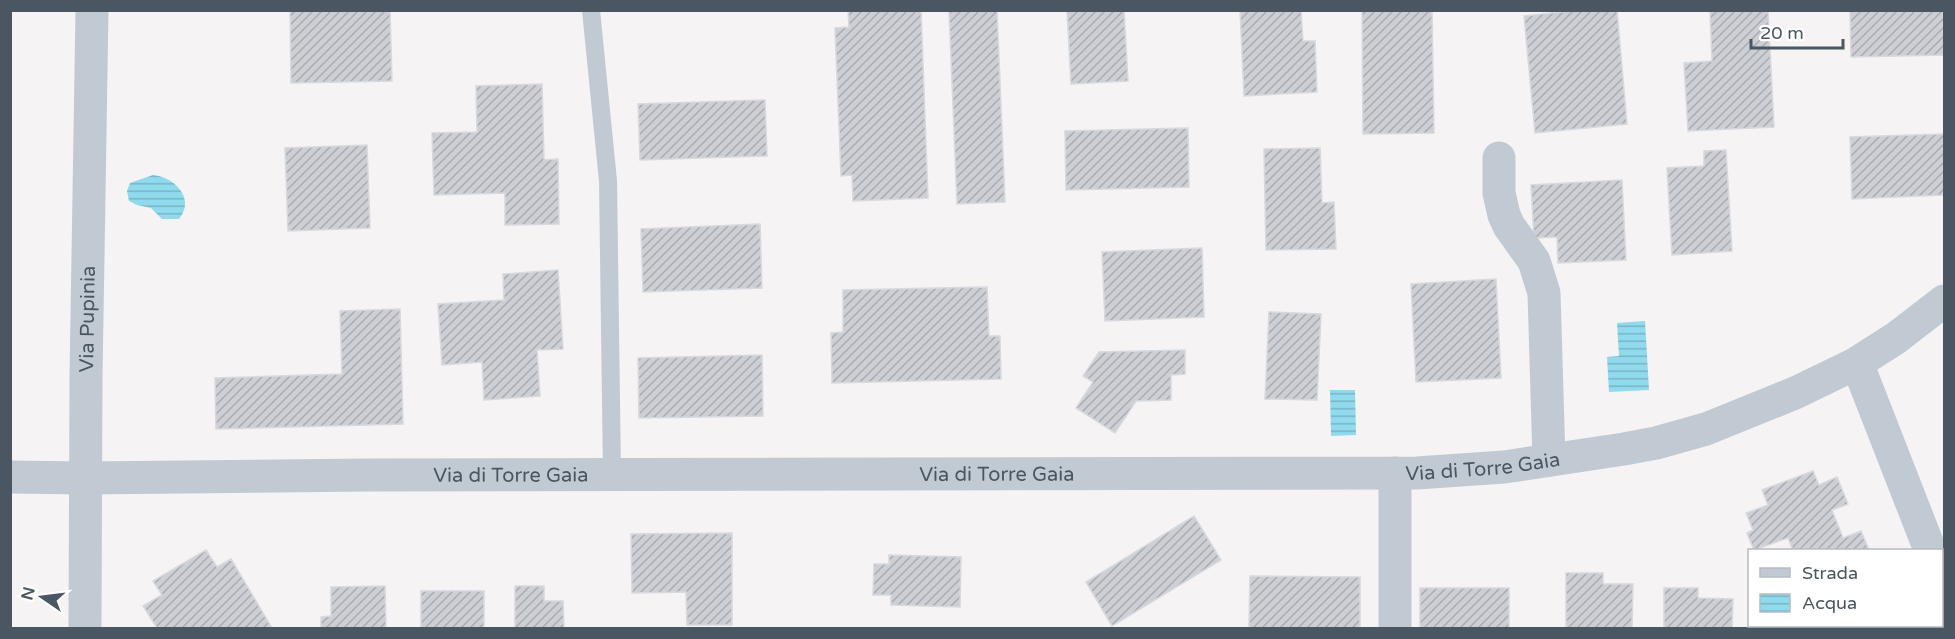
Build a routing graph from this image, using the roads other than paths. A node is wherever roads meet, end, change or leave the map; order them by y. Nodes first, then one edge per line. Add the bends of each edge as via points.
1 (92, 10) edge
2 (591, 10) edge
3 (1499, 158) dead end
4 (1944, 301) edge
5 (1857, 363) junction
6 (1549, 460) junction
7 (612, 474) junction
8 (1395, 474) junction
9 (10, 477) edge
10 (86, 478) junction
11 (1930, 549) edge
12 (85, 628) edge
13 (1395, 628) edge

1 - 10 street, Via Pupinia
2 - 7 lane via 608,181
3 - 6 street via 1499,193 1504,215 1534,261 1544,293
4 - 5 street, Via di Torre Gaia
5 - 6 street, Via di Torre Gaia via 1706,429 1656,443
5 - 11 street
6 - 8 street, Via di Torre Gaia
7 - 8 street, Via di Torre Gaia
7 - 10 street, Via di Torre Gaia
8 - 13 street
9 - 10 street, Via di Torre Gaia
10 - 12 street, Via Pupinia

